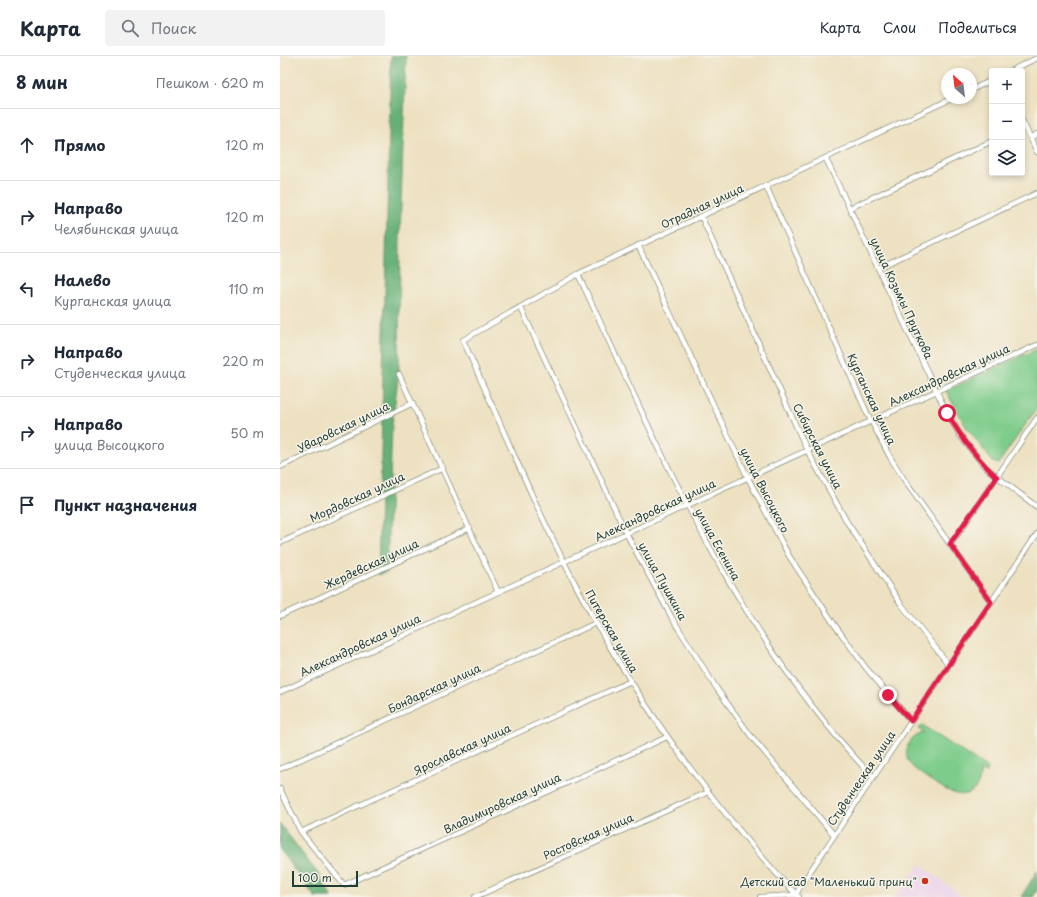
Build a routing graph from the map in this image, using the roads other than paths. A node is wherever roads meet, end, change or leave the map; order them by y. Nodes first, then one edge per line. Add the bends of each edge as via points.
1 (1037, 58) edge
2 (1016, 68) edge
3 (989, 81) edge
4 (977, 87) edge
5 (941, 104) edge
6 (1025, 129) edge
7 (1037, 134) edge
8 (1030, 138) junction
9 (989, 142) edge
10 (1037, 152) edge
11 (826, 159) junction
12 (766, 186) junction
13 (1037, 193) edge
14 (850, 208) junction
15 (701, 216) junction
16 (638, 245) junction
17 (878, 268) junction
18 (578, 274) junction
19 (521, 308) junction
20 (463, 340) joint
21 (1037, 345) edge
22 (399, 374) dead end
23 (936, 391) junction
24 (413, 403) junction
25 (1037, 418) edge
26 (871, 421) junction
27 (807, 450) junction
28 (280, 467) edge
29 (443, 468) junction
30 (997, 477) junction
31 (748, 478) junction
32 (687, 506) junction
33 (1037, 507) edge
34 (470, 528) junction
35 (626, 533) junction
36 (1037, 534) edge
37 (280, 543) edge
38 (950, 544) junction
39 (564, 562) junction
40 (498, 592) junction
41 (991, 602) junction
42 (280, 616) edge
43 (596, 623) junction
44 (949, 665) junction
45 (631, 681) junction
46 (280, 692) edge
47 (911, 721) junction
48 (667, 736) junction
49 (280, 769) edge
50 (873, 777) junction
51 (280, 789) edge
52 (708, 792) junction
53 (301, 832) junction
54 (834, 835) junction
55 (797, 896) edge
56 (475, 897) edge
57 (760, 897) edge

1 - 2 street
3 - 4 street
5 - 11 street, Отрадная улица
6 - 8 street
7 - 8 street
8 - 10 street
9 - 14 street
11 - 12 street, Отрадная улица
11 - 14 street, улица Козьмы Пруткова
12 - 15 street, Отрадная улица
12 - 26 street, Курганская улица
13 - 17 street
14 - 17 street, улица Козьмы Пруткова
15 - 16 street, Отрадная улица
15 - 27 street, Сибирская улица
16 - 18 street, Отрадная улица
16 - 31 street, улица Высоцкого
17 - 23 street, улица Козьмы Пруткова
18 - 19 street, Отрадная улица
18 - 32 street, улица Есенина
19 - 20 street, Отрадная улица
19 - 35 street, улица Пушкина
20 - 39 street, Питерская улица
21 - 23 street, Александровская улица
22 - 24 street
23 - 26 street, Александровская улица
23 - 30 street, улица Козьмы Пруткова via 961,437 986,468
24 - 28 street, Уваровская улица
24 - 29 street
25 - 30 street
26 - 27 street, Александровская улица
26 - 38 street, Курганская улица via 907,484
27 - 31 street, Александровская улица
27 - 44 street, Сибирская улица via 848,522 901,604
29 - 34 street
29 - 37 street, Мордовская улица
30 - 33 street, улица Козьмы Пруткова
30 - 38 street
31 - 32 street, Александровская улица
31 - 47 street, улица Высоцкого via 789,556 834,624 866,668
32 - 35 street, Александровская улица
32 - 50 street, улица Есенина via 752,622 826,723
34 - 40 street
34 - 42 street, Жердевская улица
35 - 39 street, Александровская улица
35 - 54 street, улица Пушкина via 672,618 717,689 756,742
36 - 41 street, Студенческая улица
38 - 41 street, Курганская улица
39 - 40 street, Александровская улица
39 - 43 street, Питерская улица
40 - 46 street, Александровская улица
41 - 44 street, Студенческая улица
43 - 45 street, Питерская улица
43 - 49 street, Бондарская улица
44 - 47 street, Студенческая улица
45 - 48 street, Питерская улица
45 - 53 street, Ярославская улица
47 - 50 street, Студенческая улица
48 - 52 street, Питерская улица
48 - 53 street, Владимировская улица via 344,885
50 - 54 street, Студенческая улица
51 - 53 street
52 - 55 street, Питерская улица
52 - 56 street, Ростовская улица
54 - 55 street, Студенческая улица via 800,885
55 - 57 street

